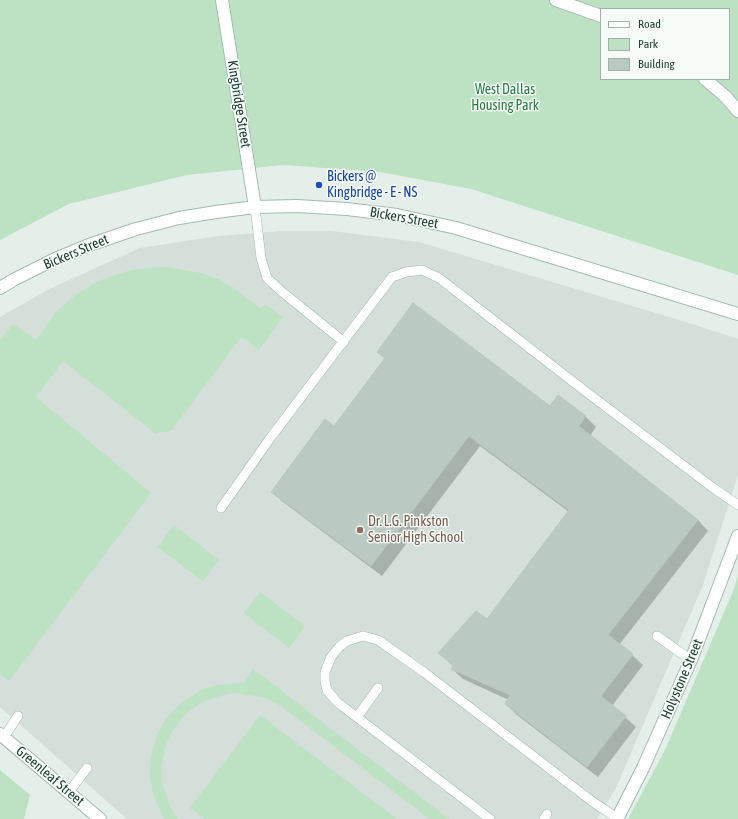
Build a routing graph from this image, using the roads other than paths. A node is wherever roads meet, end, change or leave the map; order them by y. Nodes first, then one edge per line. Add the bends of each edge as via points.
1 (222, 0) edge
2 (556, 0) edge
3 (600, 16) edge
4 (706, 80) edge
5 (738, 111) edge
6 (255, 207) junction
7 (0, 288) edge
8 (738, 314) edge
9 (344, 342) junction
10 (738, 505) edge
11 (221, 508) dead end
12 (738, 536) edge
13 (657, 636) dead end
14 (691, 660) junction
15 (378, 688) dead end
16 (18, 716) dead end
17 (357, 717) junction
18 (2, 735) edge
19 (87, 768) dead end
20 (69, 792) junction
21 (100, 819) edge
22 (490, 819) edge
23 (617, 819) edge

1 - 6 street, Kingbridge Street
2 - 3 street
4 - 5 street
6 - 7 street, Bickers Street via 179,218 136,229 89,245
6 - 8 street, Bickers Street via 347,209 397,215 456,228
6 - 9 lane via 261,258 268,278 281,292
9 - 10 lane via 392,276 422,270 439,278
9 - 11 lane
12 - 14 street, Holystone Street
13 - 14 lane
14 - 23 street, Holystone Street via 643,768
15 - 17 lane
16 - 18 lane
17 - 22 lane
17 - 23 lane via 337,702 327,690 325,672 340,646 363,636 378,640 425,673
18 - 20 street, Greenleaf Street
19 - 20 lane
20 - 21 street, Greenleaf Street

